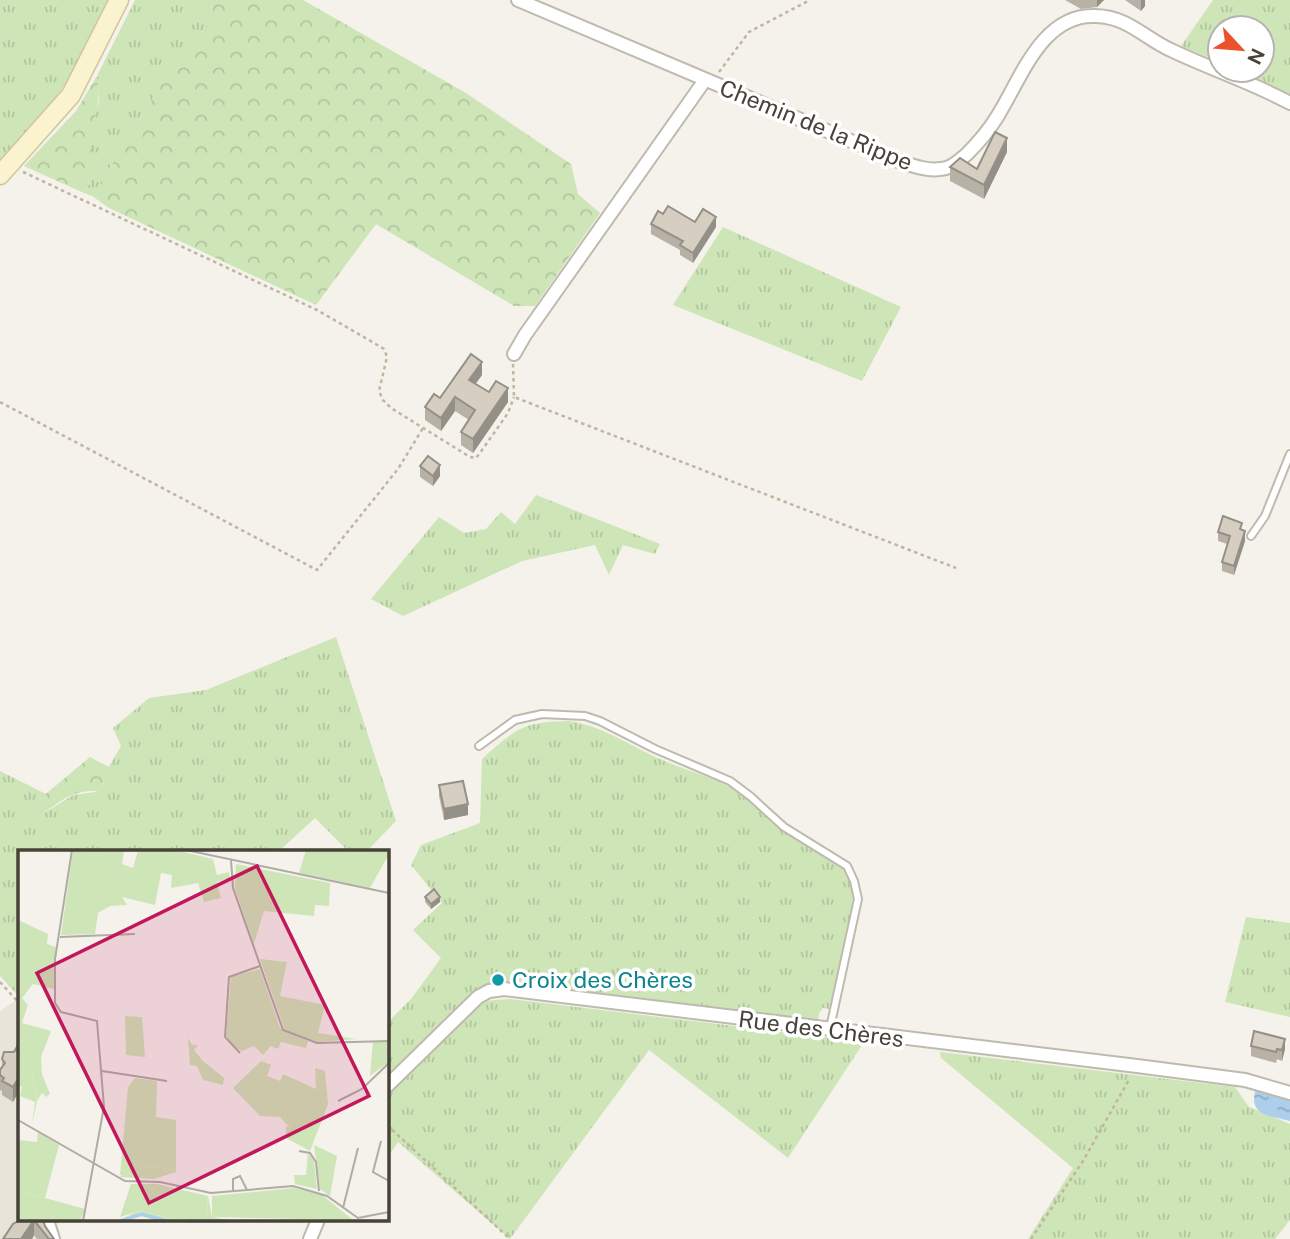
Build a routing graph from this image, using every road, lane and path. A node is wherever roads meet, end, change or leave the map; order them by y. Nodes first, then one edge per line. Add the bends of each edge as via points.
1 (119, 0) edge
2 (518, 0) edge
3 (810, 0) edge
4 (709, 82) junction
5 (1290, 103) edge
6 (5, 170) edge
7 (514, 354) joint
8 (514, 397) junction
9 (0, 402) edge
10 (423, 428) junction
11 (1290, 454) edge
12 (1251, 536) dead end
13 (956, 568) dead end
14 (479, 746) dead end
15 (0, 982) edge
16 (18, 1002) edge
17 (830, 1030) junction
18 (1137, 1066) junction
19 (388, 1085) edge
20 (1290, 1093) edge
21 (388, 1126) edge
22 (48, 1222) edge
23 (317, 1222) edge
24 (53, 1239) edge
25 (310, 1239) edge
26 (510, 1239) edge
27 (1031, 1239) edge

1 - 6 street via 71,95
2 - 4 street, Chemin de la Rippe
3 - 4 path via 749,32
4 - 5 street, Chemin de la Rippe via 898,161 941,170 965,156 997,118 1036,50 1060,26 1094,16 1118,19 1170,50
4 - 7 street
6 - 10 path via 317,310 384,349 387,357 379,391 383,400
7 - 8 path
8 - 10 path via 476,458
8 - 13 path
9 - 10 path via 317,570 398,469
11 - 12 lane via 1265,516
14 - 17 lane via 515,720 542,714 585,716 730,781 783,827 846,866 858,899
15 - 16 path
17 - 18 street, Rue des Chères
17 - 19 street, Rue des Chères via 503,989 478,997
18 - 20 street, Rue des Chères via 1245,1080
18 - 27 path via 1083,1161
21 - 26 path
22 - 24 street
23 - 25 street

